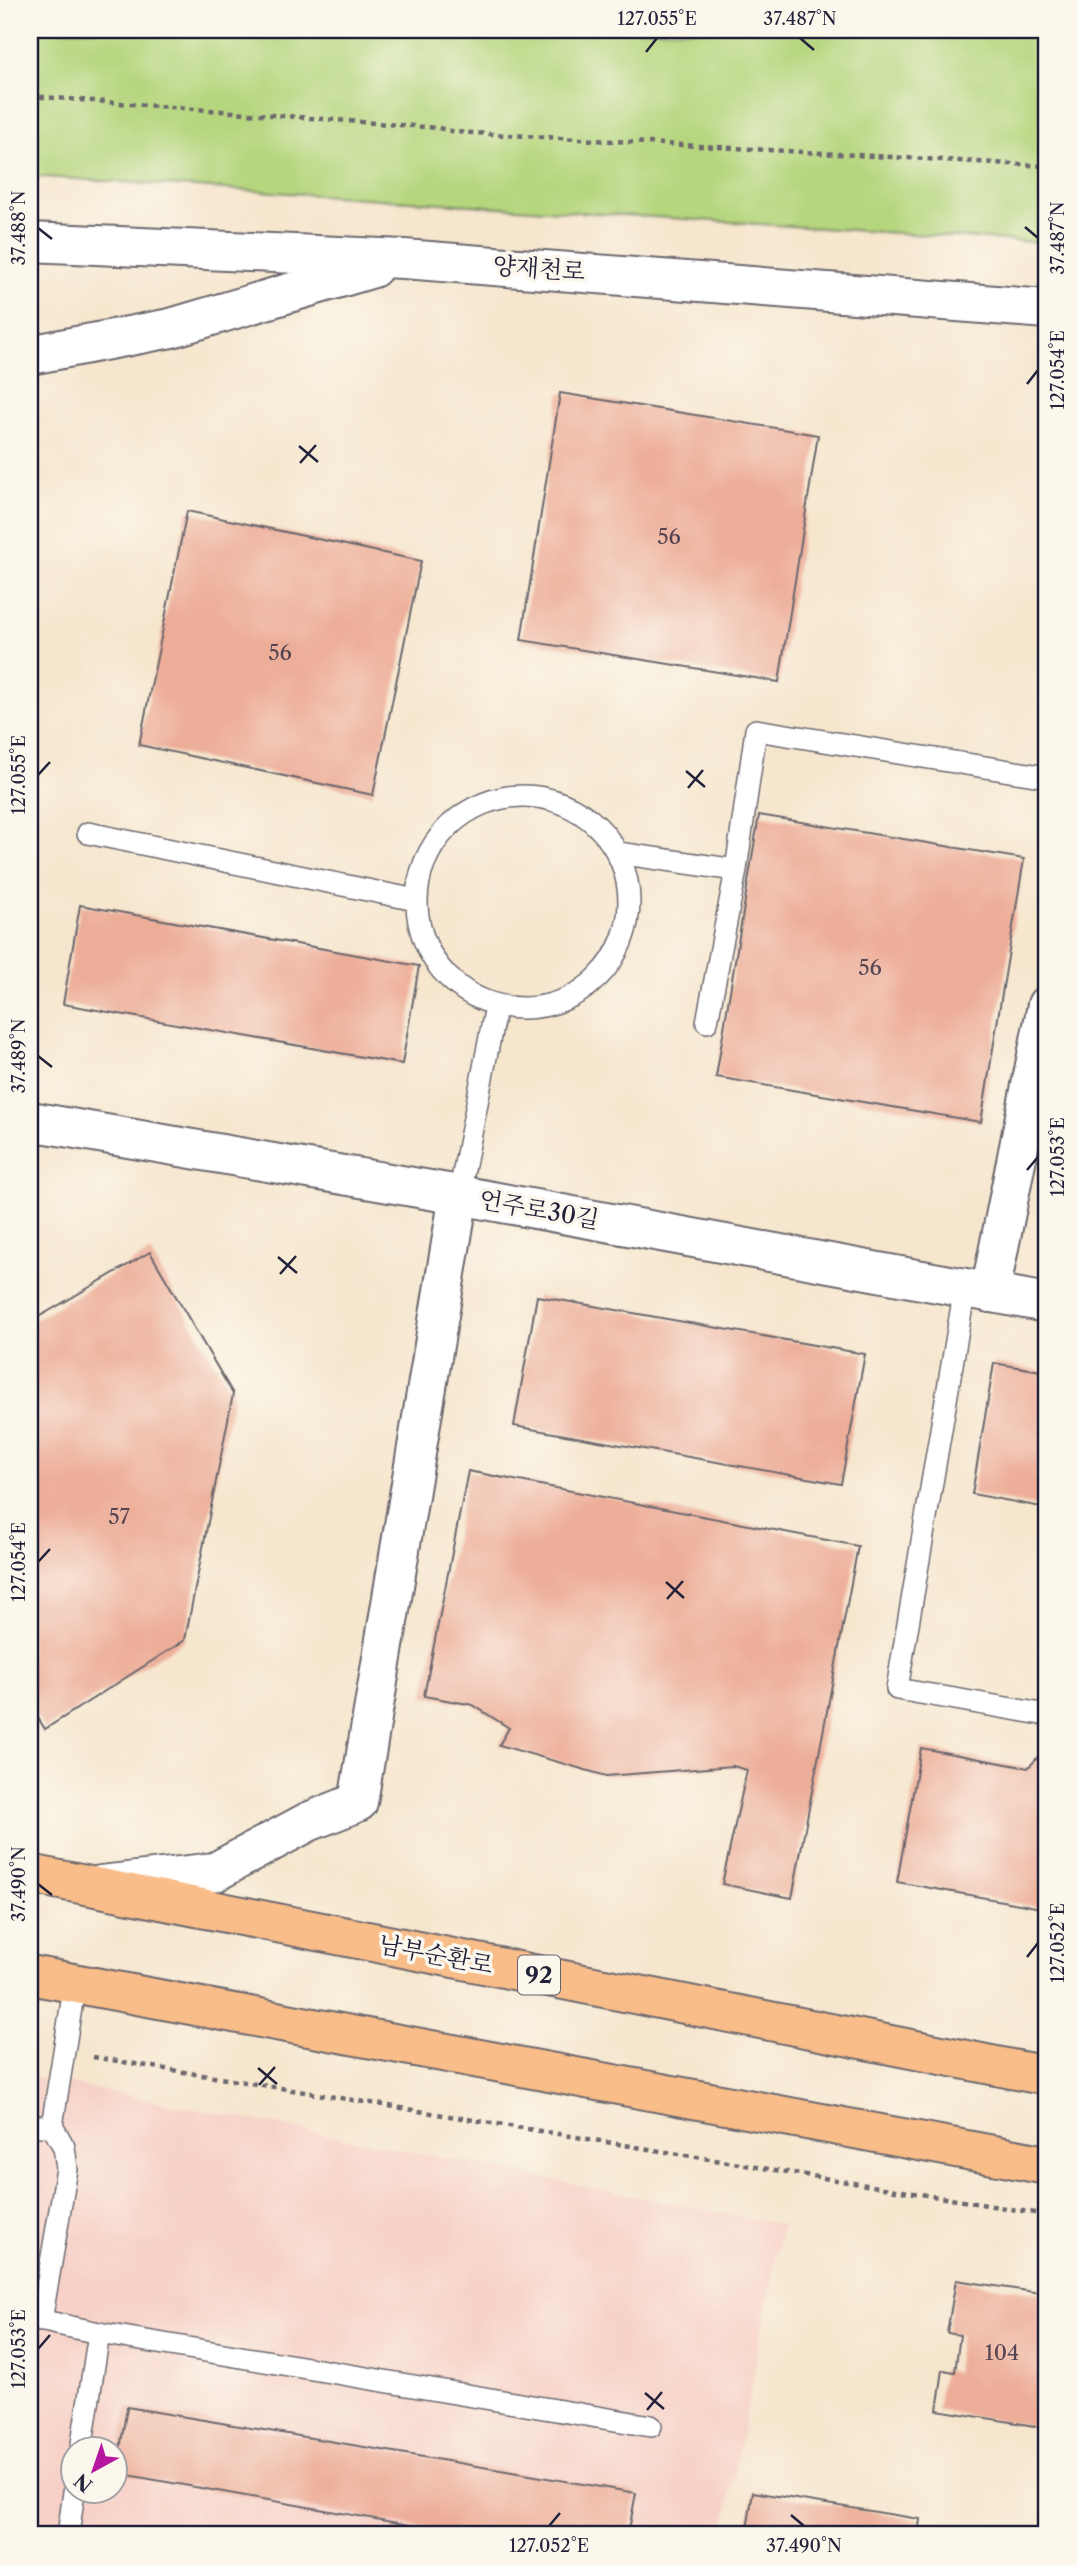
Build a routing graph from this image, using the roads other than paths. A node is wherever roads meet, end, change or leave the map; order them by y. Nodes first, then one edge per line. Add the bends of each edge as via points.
1 (30, 242) edge
2 (404, 259) junction
3 (1047, 309) edge
4 (30, 355) edge
5 (1047, 776) edge
6 (88, 833) dead end
7 (618, 853) junction
8 (736, 870) junction
9 (416, 900) junction
10 (1047, 1005) edge
11 (496, 1006) junction
12 (707, 1022) dead end
13 (30, 1121) edge
14 (459, 1195) junction
15 (978, 1290) junction
16 (1047, 1303) edge
17 (1047, 1715) edge
18 (30, 1874) edge
19 (92, 1886) junction
20 (30, 1975) edge
21 (75, 1983) junction
22 (1047, 2076) edge
23 (30, 2126) edge
24 (52, 2126) junction
25 (1047, 2165) edge
26 (36, 2320) edge
27 (99, 2333) junction
28 (651, 2426) dead end
29 (83, 2436) edge
30 (73, 2506) edge
31 (68, 2535) edge

1 - 2 street, 양재천로
2 - 3 street, 양재천로
2 - 4 street via 172,328
5 - 8 lane via 756,730
6 - 9 lane
7 - 8 lane
7 - 9 lane via 597,825 568,805 535,795 499,797 467,810 439,834 422,865
7 - 11 lane via 629,886 629,922 617,955 595,982 565,1001 531,1009
8 - 12 lane
9 - 11 lane via 421,935 438,967 464,991
10 - 15 street
11 - 14 lane
13 - 14 street, 언주로30길
14 - 15 street, 언주로30길
14 - 19 street via 358,1802 308,1822 215,1872
15 - 16 street, 언주로30길
15 - 17 lane via 897,1689
18 - 19 main road, 남부순환로 / 92
19 - 22 main road, 남부순환로 / 92
20 - 21 main road
21 - 24 lane
21 - 25 main road
23 - 24 lane
24 - 26 lane via 64,2147 67,2169
26 - 27 lane
27 - 28 lane
27 - 29 lane
30 - 31 lane

